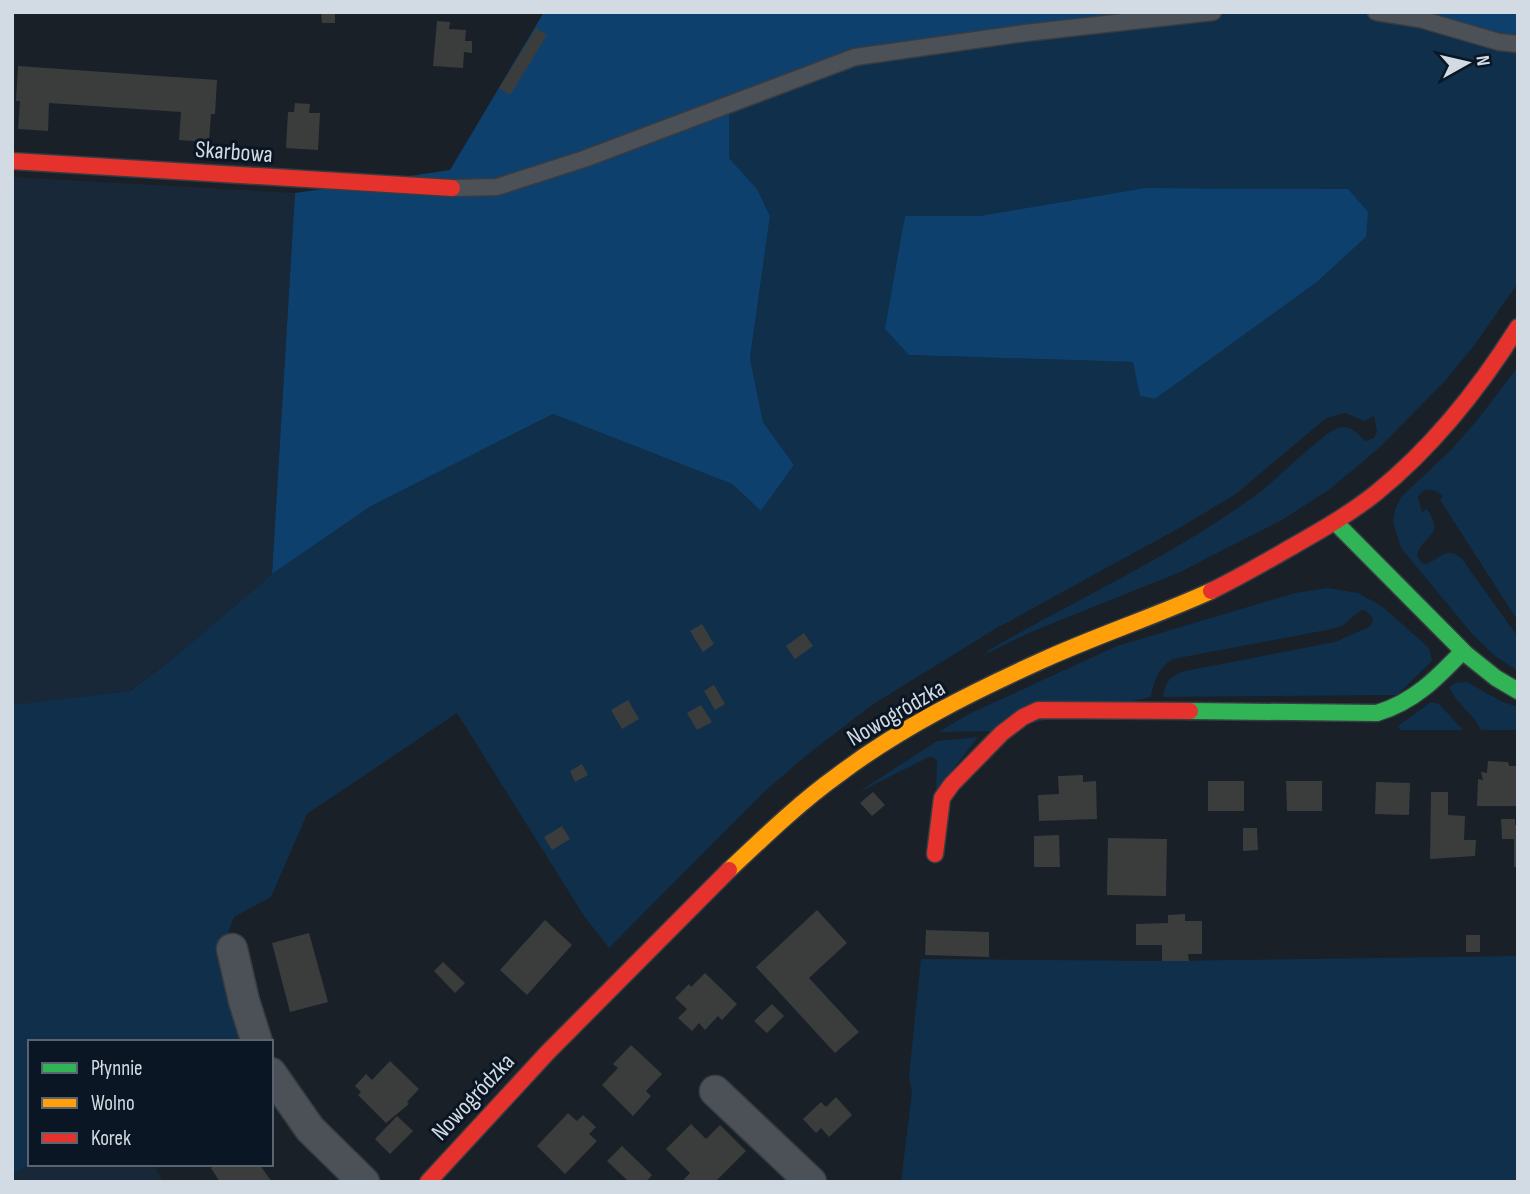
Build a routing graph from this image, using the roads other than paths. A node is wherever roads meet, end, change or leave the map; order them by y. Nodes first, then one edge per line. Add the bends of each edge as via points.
1 (1213, 12) edge
2 (1376, 12) edge
3 (1518, 44) edge
4 (12, 161) edge
5 (452, 188) joint
6 (1518, 327) edge
7 (1335, 522) junction
8 (1462, 651) junction
9 (1518, 691) edge
10 (935, 854) dead end
11 (232, 948) dead end
12 (256, 1040) edge
13 (273, 1076) edge
14 (715, 1091) dead end
15 (364, 1182) edge
16 (428, 1182) edge
17 (811, 1182) edge

1 - 5 lane via 855,57 572,163 497,187
2 - 3 lane
4 - 5 main road, Skarbowa
6 - 7 main road, Nowogródzka via 1468,402 1435,438 1386,485
7 - 8 main road
7 - 16 main road, Nowogródzka via 1233,581 1000,680 855,763 785,818 706,891 535,1064
8 - 9 main road
8 - 10 main road via 1417,698 1377,713 1038,710 1013,723 952,784 942,798
11 - 12 street
13 - 15 street via 310,1129
14 - 17 street

